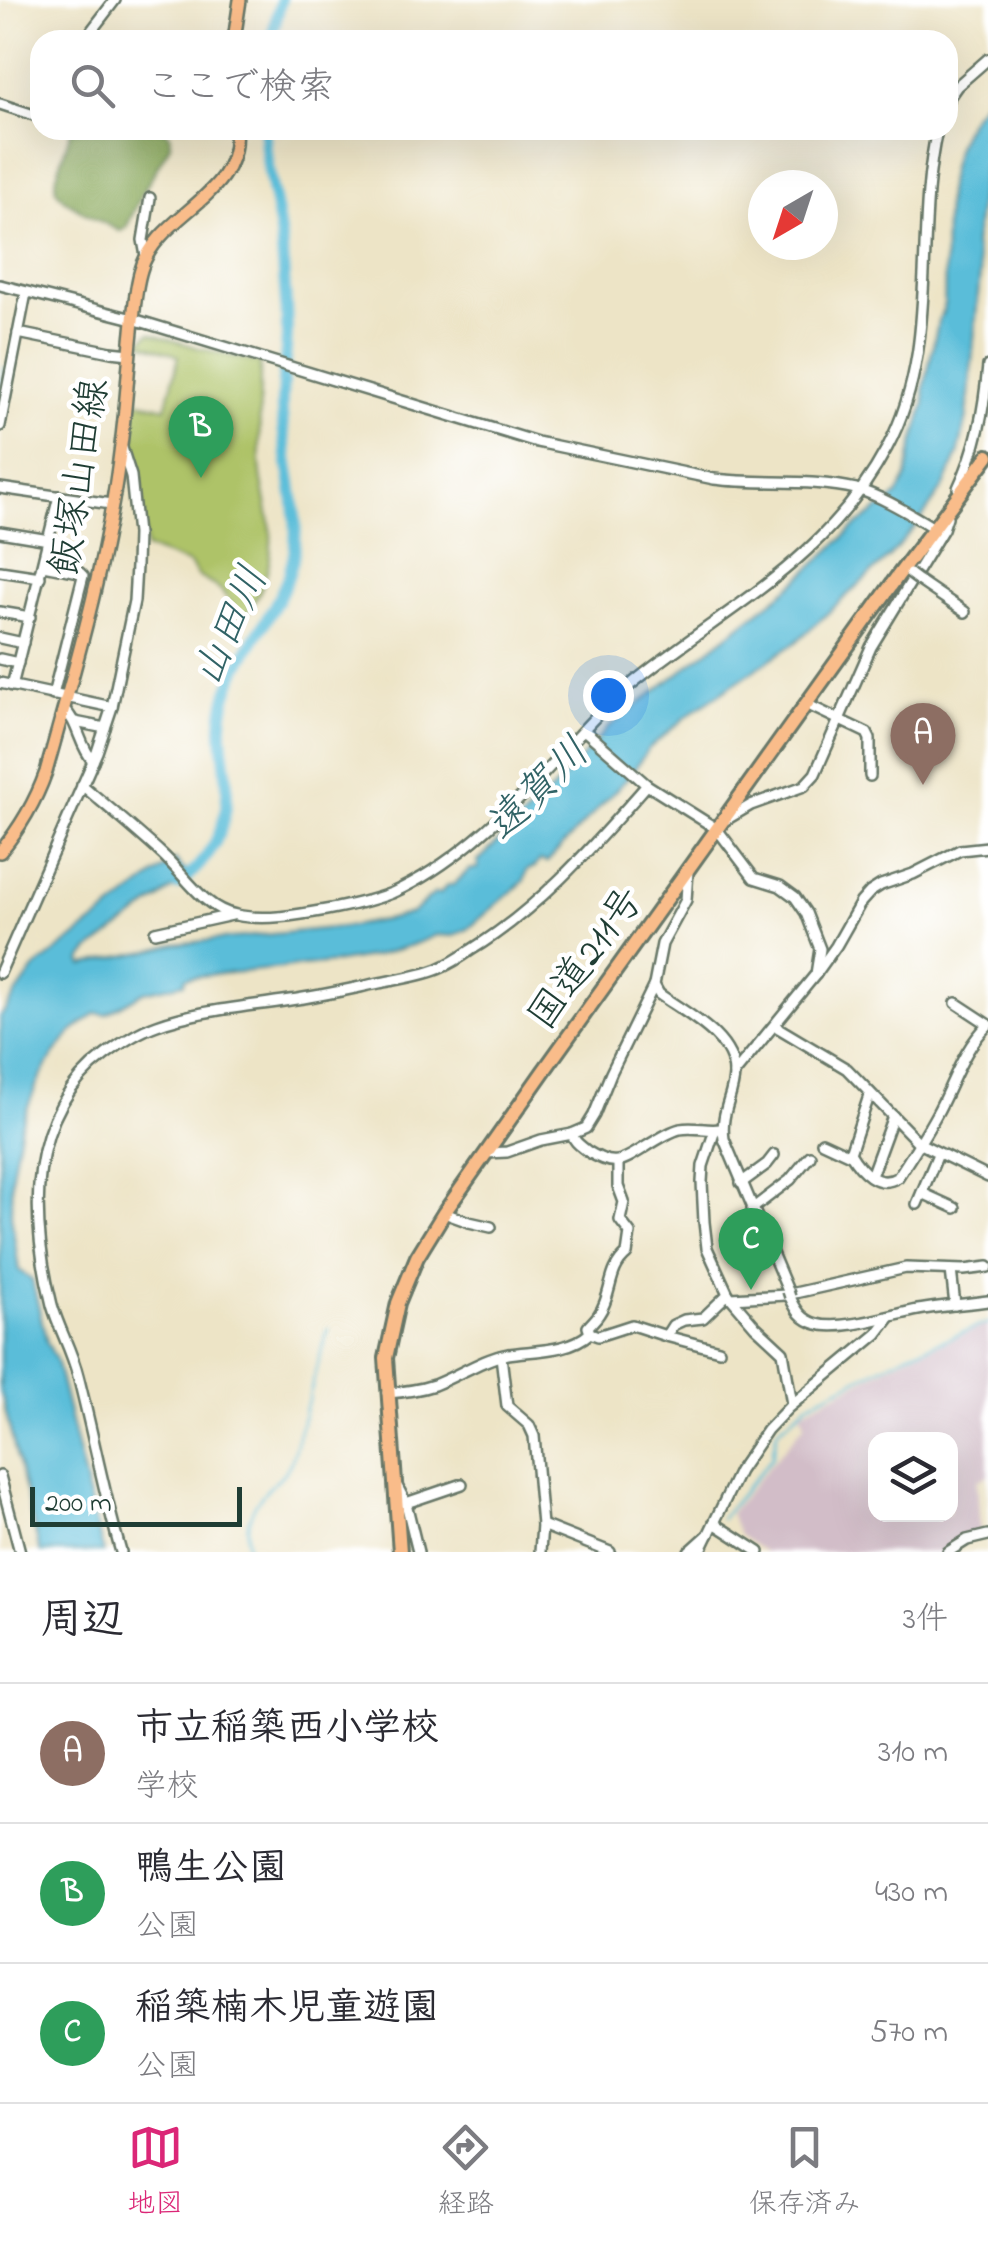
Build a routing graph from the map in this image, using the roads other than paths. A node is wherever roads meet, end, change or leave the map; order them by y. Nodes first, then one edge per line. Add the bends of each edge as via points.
1 (114, 0) edge
2 (240, 0) edge
3 (92, 30) edge
4 (236, 30) edge
5 (988, 60) edge
6 (958, 85) edge
7 (0, 104) edge
8 (30, 114) edge
9 (235, 140) edge
10 (935, 140) edge
11 (150, 198) dead end
12 (146, 256) junction
13 (0, 285) edge
14 (26, 293) junction
15 (133, 320) junction
16 (18, 332) junction
17 (130, 354) junction
18 (988, 366) edge
19 (0, 424) edge
20 (121, 446) junction
21 (988, 456) edge
22 (0, 488) edge
23 (860, 490) junction
24 (59, 496) junction
25 (111, 504) junction
26 (949, 507) junction
27 (931, 526) junction
28 (0, 532) edge
29 (49, 540) junction
30 (43, 565) junction
31 (0, 571) edge
32 (911, 575) junction
33 (40, 578) junction
34 (0, 612) edge
35 (964, 612) dead end
36 (30, 617) junction
37 (0, 638) edge
38 (23, 643) junction
39 (0, 659) edge
40 (18, 663) junction
41 (0, 683) edge
42 (12, 686) junction
43 (53, 695) junction
44 (65, 704) junction
45 (806, 704) junction
46 (112, 707) junction
47 (839, 720) junction
48 (75, 722) junction
49 (105, 728) junction
50 (585, 731) junction
51 (92, 761) junction
52 (870, 776) dead end
53 (645, 784) junction
54 (82, 785) junction
55 (719, 826) junction
56 (988, 847) edge
57 (0, 852) edge
58 (688, 869) junction
59 (232, 915) junction
60 (155, 932) dead end
61 (0, 973) edge
62 (816, 974) junction
63 (654, 985) junction
64 (956, 1003) dead end
65 (988, 1025) edge
66 (775, 1026) junction
67 (734, 1074) junction
68 (870, 1093) junction
69 (894, 1116) junction
70 (719, 1129) junction
71 (572, 1134) junction
72 (822, 1142) dead end
73 (919, 1143) junction
74 (486, 1153) junction
75 (938, 1154) junction
76 (774, 1155) dead end
77 (850, 1155) junction
78 (810, 1156) dead end
79 (618, 1162) junction
80 (871, 1176) junction
81 (988, 1178) edge
82 (741, 1182) junction
83 (922, 1193) junction
84 (917, 1204) dead end
85 (955, 1208) dead end
86 (752, 1209) junction
87 (444, 1212) junction
88 (491, 1227) dead end
89 (988, 1266) edge
90 (950, 1270) junction
91 (729, 1296) junction
92 (988, 1301) edge
93 (955, 1305) junction
94 (890, 1317) junction
95 (590, 1333) junction
96 (666, 1336) junction
97 (719, 1350) dead end
98 (501, 1356) junction
99 (387, 1393) junction
100 (792, 1404) junction
101 (0, 1476) edge
102 (394, 1483) junction
103 (462, 1484) dead end
104 (406, 1503) junction
105 (542, 1524) junction
106 (712, 1528) junction
107 (988, 1534) edge
108 (20, 1552) edge
109 (121, 1552) edge
110 (400, 1552) edge
111 (418, 1552) edge
112 (540, 1552) edge
113 (610, 1552) edge
114 (689, 1552) edge
115 (700, 1552) edge
116 (759, 1552) edge
117 (948, 1552) edge

1 - 3 street
2 - 4 main road
5 - 6 street
7 - 8 street
9 - 12 main road via 230,167 217,184
10 - 23 street via 919,352 904,412
11 - 12 street
12 - 15 main road, 飯塚山田線
13 - 14 street
14 - 15 street
14 - 16 street
15 - 17 main road, 飯塚山田線
15 - 23 street via 536,442 714,479
16 - 17 street
16 - 19 street
17 - 20 main road, 飯塚山田線
18 - 26 street via 971,462
20 - 25 main road, 飯塚山田線
20 - 46 street via 131,476 136,566
21 - 26 highway, 国道211号
22 - 24 street
23 - 27 street
23 - 50 street via 794,563 627,688
24 - 25 street
24 - 29 street
25 - 44 main road, 飯塚山田線
26 - 27 highway, 国道211号
26 - 47 street via 865,658
27 - 32 highway, 国道211号
28 - 29 street
29 - 30 street
30 - 33 street
30 - 43 street via 83,576
31 - 33 street
32 - 35 street
32 - 45 highway, 国道211号
33 - 36 street
34 - 36 street
36 - 38 street
37 - 38 street
38 - 40 street
39 - 40 street
40 - 42 street
41 - 42 street
42 - 43 street
43 - 44 street
44 - 46 street
44 - 48 street
44 - 57 main road, 飯塚山田線 via 35,803
45 - 47 street
45 - 55 highway, 国道211号
46 - 49 street
47 - 52 street via 870,740
47 - 55 street via 804,786
48 - 49 street
48 - 51 street
49 - 51 street
50 - 53 street
50 - 59 street via 485,831 404,886 312,912
51 - 54 street
53 - 55 street
53 - 109 street via 534,904 438,969 157,1025 100,1058 68,1094 42,1153 42,1252
54 - 59 street via 208,902
54 - 61 street
55 - 58 highway, 国道211号
55 - 62 street via 754,878 796,897 820,949
56 - 62 street via 960,850 870,892
58 - 63 street via 686,900 662,944
58 - 74 highway, 国道211号
59 - 60 street
62 - 66 street
63 - 67 street via 722,1042
63 - 71 street via 590,1123
64 - 65 street
65 - 73 street
66 - 67 street
66 - 68 street via 834,1060
67 - 70 street
68 - 69 street
68 - 77 street
69 - 73 street
69 - 80 street
70 - 79 street via 671,1132
70 - 82 street
70 - 91 street via 703,1166 704,1222 707,1248
71 - 74 street
71 - 79 street via 592,1154
72 - 77 street
73 - 75 street
73 - 80 street via 894,1181
74 - 87 highway, 国道211号
75 - 81 street
75 - 83 street
76 - 82 street
77 - 80 street
78 - 86 street
79 - 95 street via 627,1254 617,1262
82 - 86 street
83 - 84 street
83 - 85 street
86 - 94 street via 800,1314 822,1325
87 - 88 street
87 - 99 highway, 国道211号 via 398,1303 386,1358
89 - 90 street
90 - 91 street via 906,1268 786,1295
90 - 93 street
91 - 96 street
91 - 100 street via 783,1352
92 - 93 street
93 - 94 street
94 - 100 street
95 - 96 street via 603,1336 632,1325
95 - 98 street via 579,1343
96 - 97 street
98 - 99 street via 434,1385
98 - 105 street via 507,1406 534,1436
99 - 102 highway, 国道211号
100 - 106 street via 738,1471
101 - 108 street
102 - 104 street
102 - 110 highway, 国道211号
103 - 104 street
104 - 111 street
105 - 112 street
105 - 113 street
106 - 114 street
106 - 115 street
106 - 116 street
107 - 117 street

